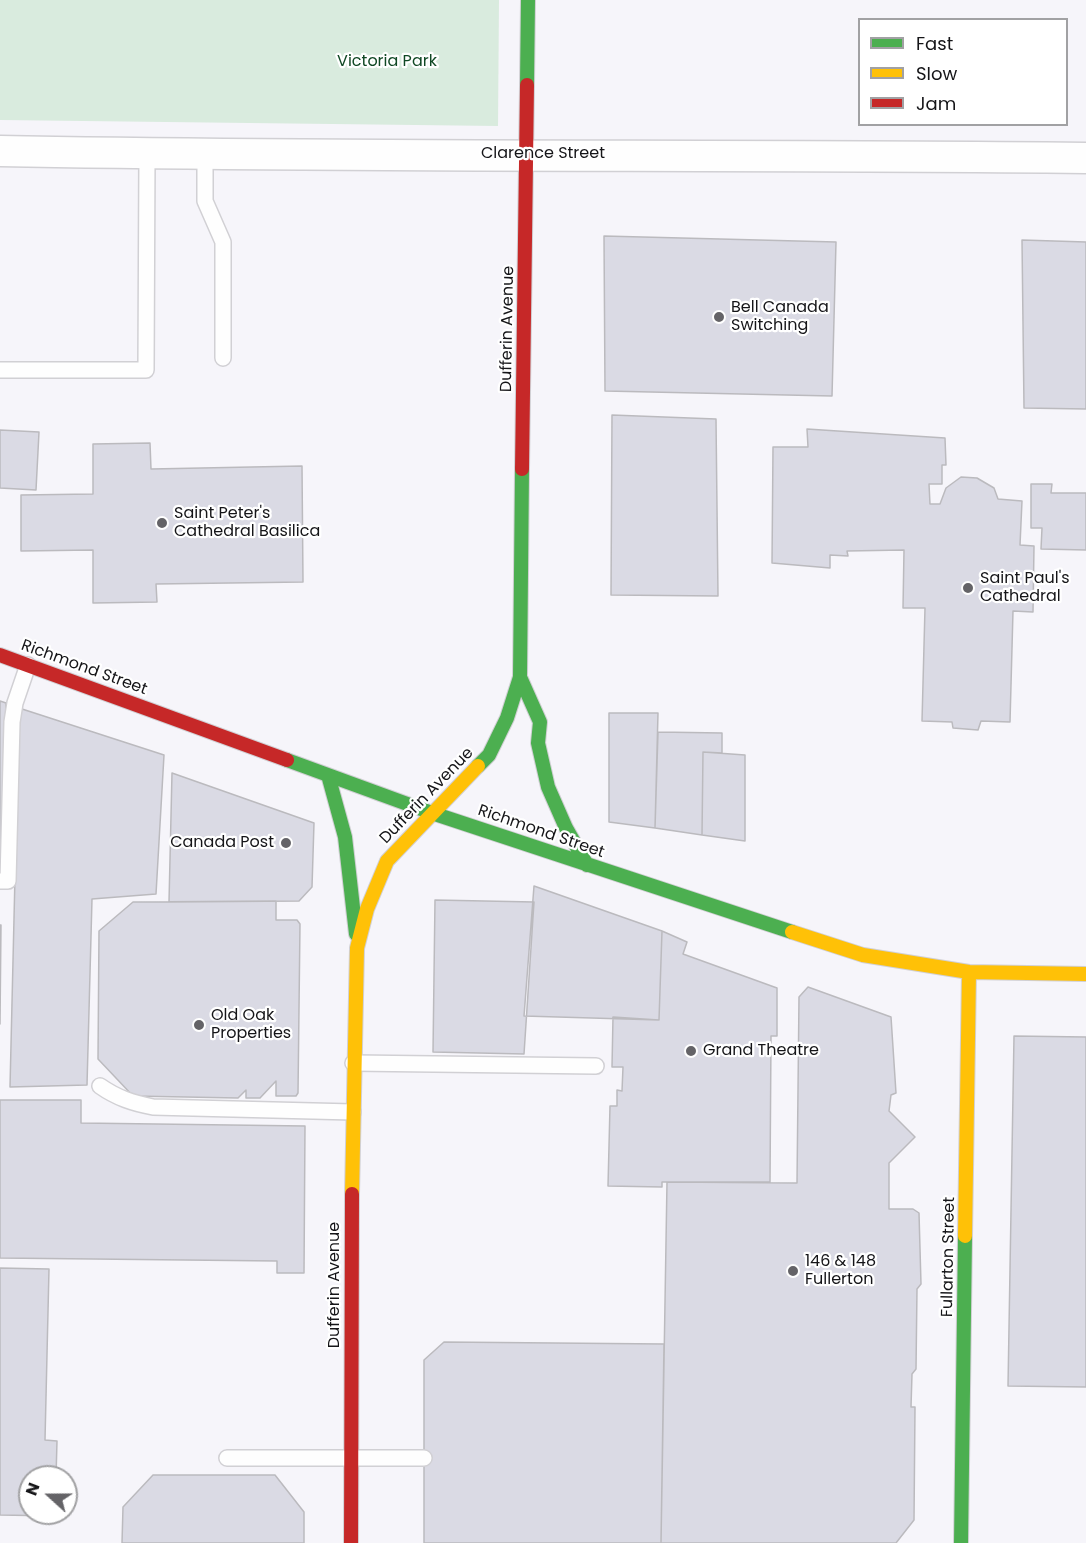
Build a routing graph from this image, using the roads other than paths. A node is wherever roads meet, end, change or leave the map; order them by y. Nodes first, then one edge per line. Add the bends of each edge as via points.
1 (528, 0) edge
2 (0, 151) edge
3 (147, 153) junction
4 (205, 155) junction
5 (527, 155) junction
6 (1086, 158) edge
7 (223, 357) dead end
8 (0, 370) edge
9 (0, 655) edge
10 (28, 665) junction
11 (520, 677) junction
12 (328, 775) junction
13 (432, 813) junction
14 (587, 866) junction
15 (0, 881) edge
16 (357, 948) junction
17 (969, 972) junction
18 (1086, 974) edge
19 (353, 1063) junction
20 (596, 1066) dead end
21 (100, 1086) dead end
22 (353, 1112) junction
23 (227, 1458) dead end
24 (351, 1458) junction
25 (424, 1458) dead end
26 (351, 1543) edge
27 (961, 1543) edge

1 - 5 street, Dufferin Avenue
2 - 3 street, Clarence Street
3 - 4 street, Clarence Street
3 - 8 lane via 146,370
4 - 5 street, Clarence Street
4 - 7 lane via 205,201 223,242
5 - 6 street, Clarence Street
5 - 11 street, Dufferin Avenue
9 - 10 street, Richmond Street
10 - 12 street, Richmond Street
10 - 15 lane via 13,713 8,881
11 - 13 street, Dufferin Avenue via 507,718 489,754
11 - 14 street via 540,722 538,743 548,787
12 - 13 street, Richmond Street
12 - 16 street via 345,837
13 - 14 street, Richmond Street
13 - 16 street, Dufferin Avenue via 387,861 367,909
14 - 17 street, Richmond Street via 862,955
16 - 19 street, Dufferin Avenue
17 - 18 street, Richmond Street
17 - 27 street, Fullarton Street
19 - 20 lane
19 - 22 street, Dufferin Avenue
21 - 22 lane via 132,1103 153,1107
22 - 24 street, Dufferin Avenue
23 - 24 lane
24 - 25 lane
24 - 26 street, Dufferin Avenue

